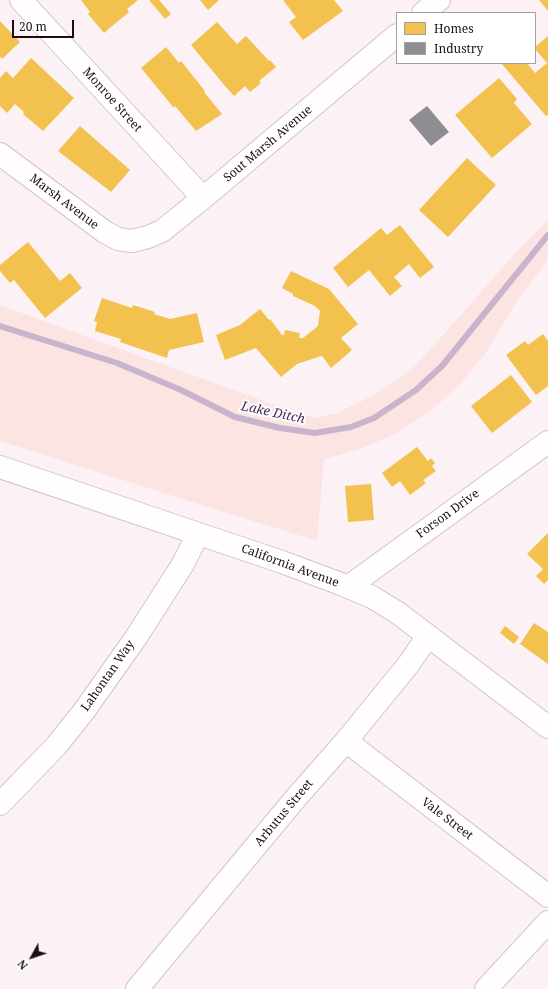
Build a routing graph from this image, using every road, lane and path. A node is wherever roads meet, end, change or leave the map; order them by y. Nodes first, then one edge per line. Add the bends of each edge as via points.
1 (21, 0) edge
2 (439, 0) edge
3 (424, 12) edge
4 (396, 36) edge
5 (0, 154) edge
6 (203, 198) junction
7 (132, 241) joint
8 (548, 442) edge
9 (0, 467) edge
10 (198, 534) junction
11 (348, 587) junction
12 (428, 636) junction
13 (548, 727) edge
14 (346, 741) junction
15 (0, 804) edge
16 (548, 896) edge
17 (548, 922) edge
18 (137, 989) edge
19 (486, 989) edge

1 - 6 street, Monroe Street
2 - 3 street
4 - 6 street, Sout Marsh Avenue
5 - 7 street, Marsh Avenue via 105,232 118,239
6 - 7 street, Sout Marsh Avenue via 162,231
8 - 11 street, Forson Drive
9 - 10 street, California Avenue
10 - 11 street, California Avenue
10 - 15 street, Lahontan Way via 183,564 135,639 88,705 57,745
11 - 12 street, California Avenue via 372,597
12 - 13 street, California Avenue
12 - 14 street, Arbutus Street via 408,665
14 - 16 street, Vale Street
14 - 18 street, Arbutus Street
17 - 19 street

